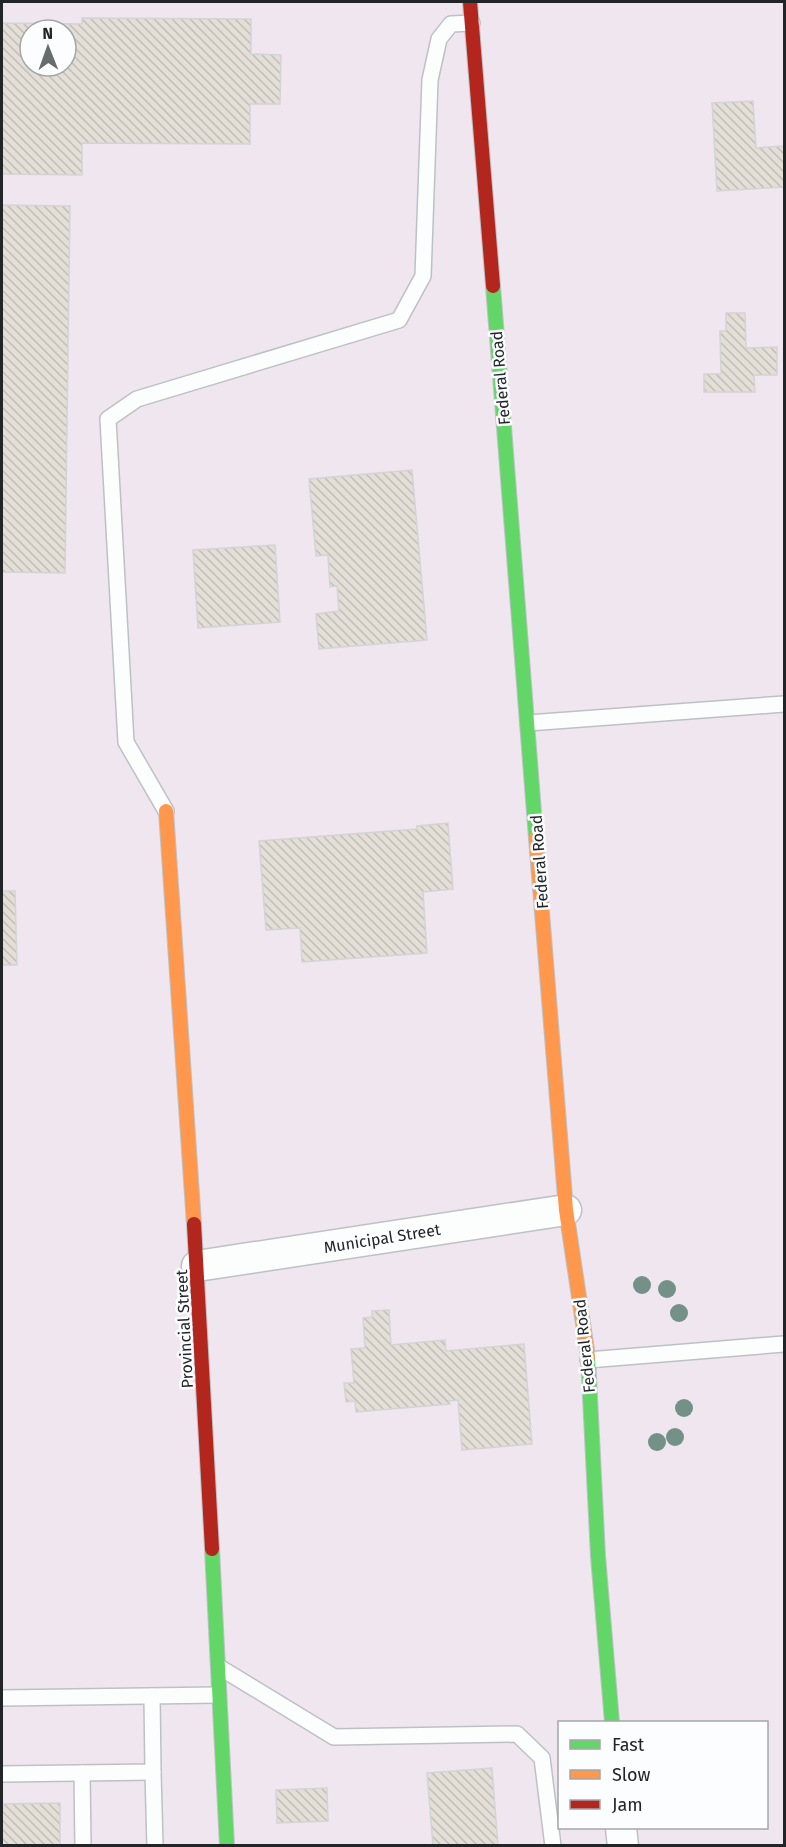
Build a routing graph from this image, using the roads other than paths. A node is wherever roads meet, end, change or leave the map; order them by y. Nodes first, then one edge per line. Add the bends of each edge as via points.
1 (470, 2) edge
2 (472, 23) junction
3 (784, 704) edge
4 (528, 723) junction
5 (166, 811) joint
6 (566, 1210) junction
7 (197, 1266) junction
8 (784, 1344) edge
9 (588, 1360) junction
10 (217, 1666) junction
11 (218, 1695) junction
12 (152, 1696) junction
13 (2, 1698) edge
14 (612, 1721) edge
15 (153, 1772) junction
16 (82, 1773) junction
17 (2, 1774) edge
18 (621, 1829) edge
19 (83, 1845) edge
20 (156, 1845) edge
21 (227, 1845) edge
22 (554, 1845) edge
23 (623, 1845) edge

1 - 2 street, Federal Road
2 - 4 street, Federal Road
2 - 5 lane via 451,24 439,39 430,81 423,276 399,320 137,399 108,419 126,742
3 - 4 lane
4 - 6 street, Federal Road
5 - 7 street, Provincial Street
6 - 7 street, Municipal Street
6 - 9 street, Federal Road
7 - 10 street, Provincial Street
8 - 9 lane
9 - 14 street, Federal Road
10 - 11 street, Provincial Street
10 - 22 lane via 333,1737 517,1734 542,1758
11 - 12 lane
11 - 21 street, Provincial Street
12 - 13 lane
12 - 15 lane
15 - 16 lane
15 - 20 lane
16 - 17 lane
16 - 19 lane
18 - 23 street

